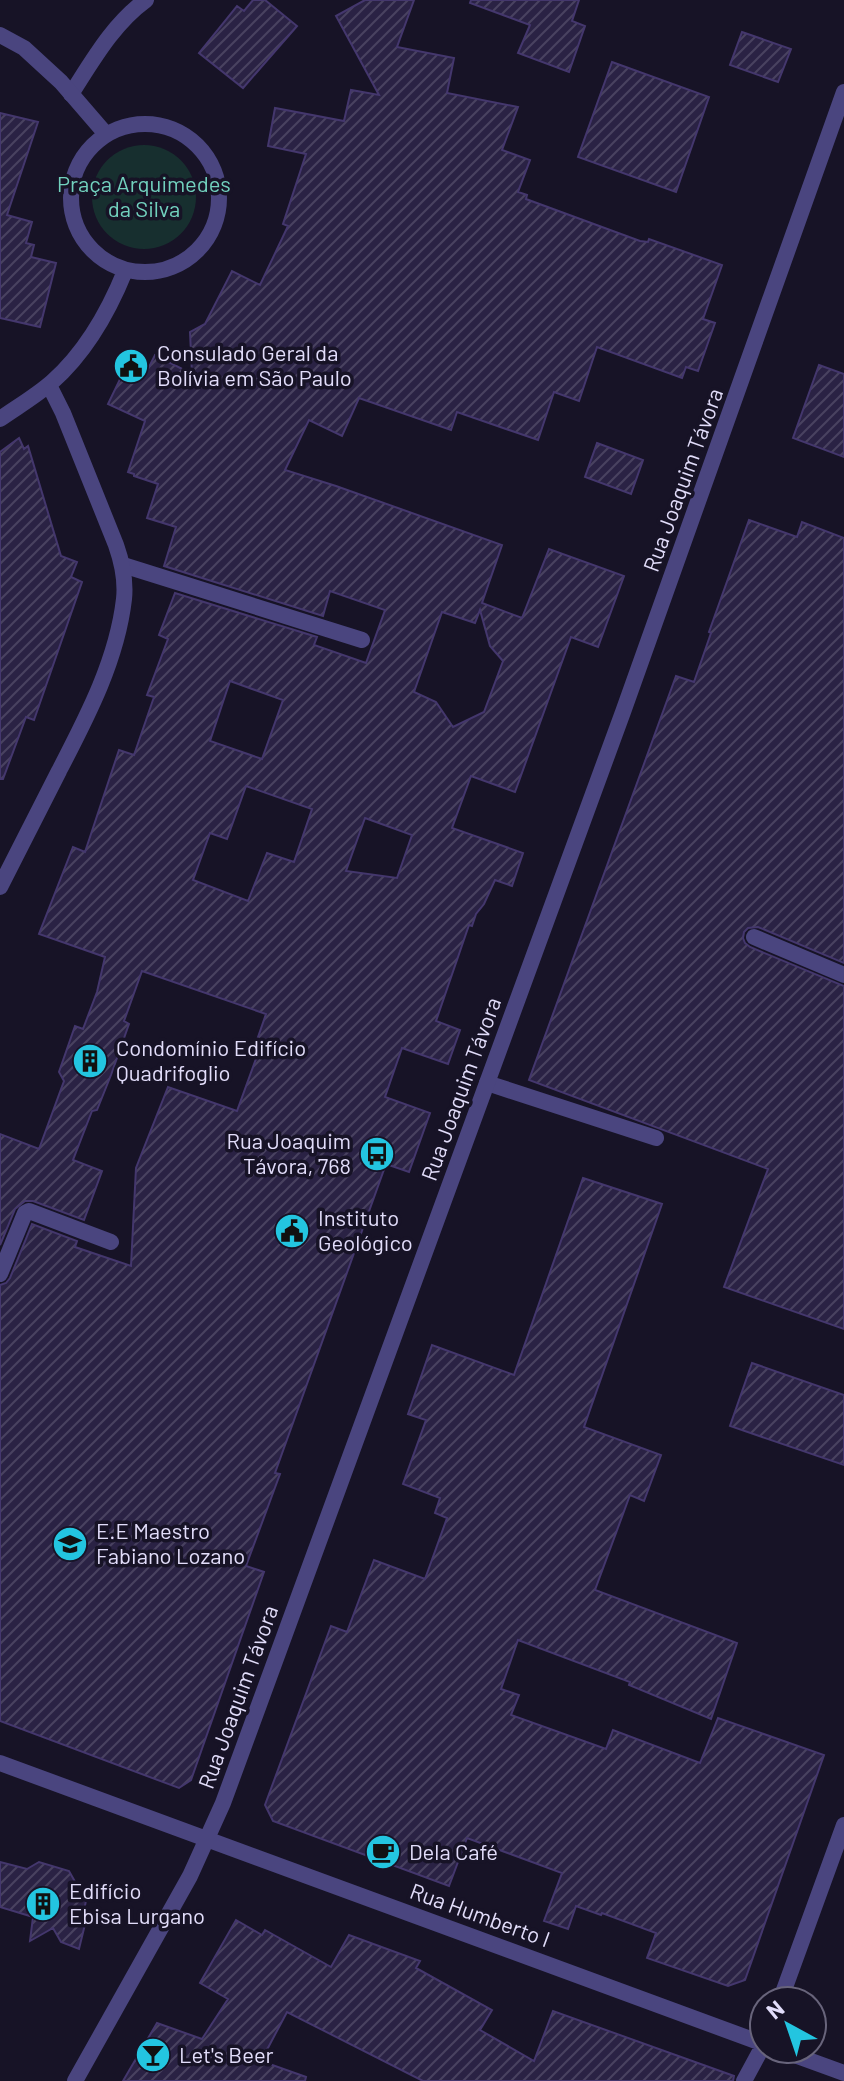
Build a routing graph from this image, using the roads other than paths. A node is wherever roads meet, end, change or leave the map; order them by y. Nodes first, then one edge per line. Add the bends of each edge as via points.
1 (146, 0) edge
2 (0, 35) edge
3 (844, 92) edge
4 (71, 94) junction
5 (105, 133) junction
6 (125, 271) junction
7 (49, 385) junction
8 (0, 419) edge
9 (123, 565) junction
10 (362, 640) dead end
11 (0, 887) edge
12 (754, 937) dead end
13 (844, 975) edge
14 (487, 1083) junction
15 (656, 1138) dead end
16 (111, 1242) dead end
17 (0, 1274) edge
18 (0, 1763) edge
19 (844, 1825) edge
20 (208, 1839) junction
21 (841, 1844) edge
22 (786, 1985) edge
23 (748, 2038) edge
24 (822, 2065) edge
25 (844, 2073) edge
26 (75, 2081) edge

1 - 4 street via 114,29
2 - 4 street via 24,48
3 - 14 street, Rua Joaquim Távora
4 - 5 street
5 - 6 street via 73,175 72,217 93,252
5 - 6 street via 135,123 178,130 209,159 217,179 215,221 191,256 160,270
6 - 7 street via 99,328
7 - 8 street
7 - 9 street
9 - 10 street
9 - 11 street via 124,598 101,685
12 - 13 street
14 - 15 street
14 - 20 street, Rua Joaquim Távora
16 - 17 street via 29,1211
18 - 20 street, Rua Humberto I
19 - 21 street
20 - 23 street, Rua Humberto I
20 - 26 street, Rua Joaquim Távora
21 - 22 street
24 - 25 street

